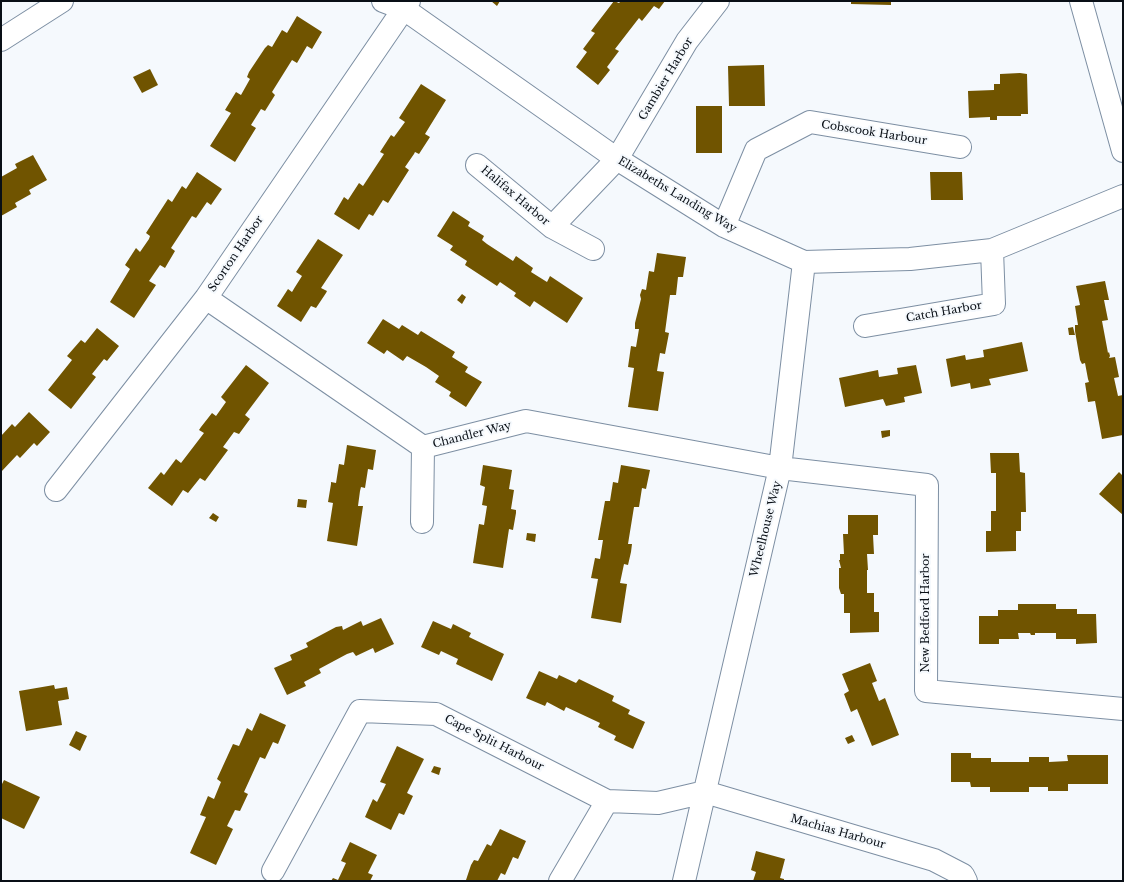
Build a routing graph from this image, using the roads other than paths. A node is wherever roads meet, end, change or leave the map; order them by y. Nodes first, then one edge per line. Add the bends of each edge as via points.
1 (62, 1) edge
2 (383, 1) edge
3 (718, 1) edge
4 (1081, 1) edge
5 (406, 5) edge
6 (1, 40) edge
7 (960, 147) dead end
8 (1123, 151) edge
9 (617, 159) junction
10 (477, 165) dead end
11 (1123, 196) edge
12 (724, 226) junction
13 (552, 227) junction
14 (593, 249) dead end
15 (992, 250) junction
16 (804, 262) junction
17 (206, 298) junction
18 (866, 326) dead end
19 (423, 448) junction
20 (780, 468) junction
21 (56, 490) dead end
22 (422, 522) dead end
23 (1123, 709) edge
24 (705, 792) junction
25 (607, 801) junction
26 (274, 871) dead end
27 (560, 881) edge
28 (684, 881) edge
29 (966, 881) edge

1 - 6 street
2 - 5 street, Elizabeths Landing Way
3 - 9 street, Gambier Harbor via 687,41
4 - 8 street
5 - 9 street, Elizabeths Landing Way
5 - 17 street, Scorton Harbor
7 - 12 street, Cobscook Harbour via 810,122 756,150
9 - 12 street, Elizabeths Landing Way
9 - 13 street, Halifax Harbor
10 - 13 street, Halifax Harbor
11 - 15 street, Elizabeths Landing Way
12 - 16 street, Elizabeths Landing Way
13 - 14 street, Halifax Harbor
15 - 16 street, Elizabeths Landing Way via 910,259
15 - 18 street, Catch Harbor via 994,304
16 - 20 street, Wheelhouse Way
17 - 19 street, Chandler Way
17 - 21 street, Scorton Harbor
19 - 20 street, Chandler Way via 526,421
19 - 22 street
20 - 23 street, New Bedford Harbor via 927,485 926,691
20 - 24 street, Wheelhouse Way
24 - 25 street, Cape Split Harbour via 658,803
24 - 28 street, Wheelhouse Way
24 - 29 street, Machias Harbour via 934,860 963,876
25 - 26 street, Cape Split Harbour via 436,714 360,711
25 - 27 street

